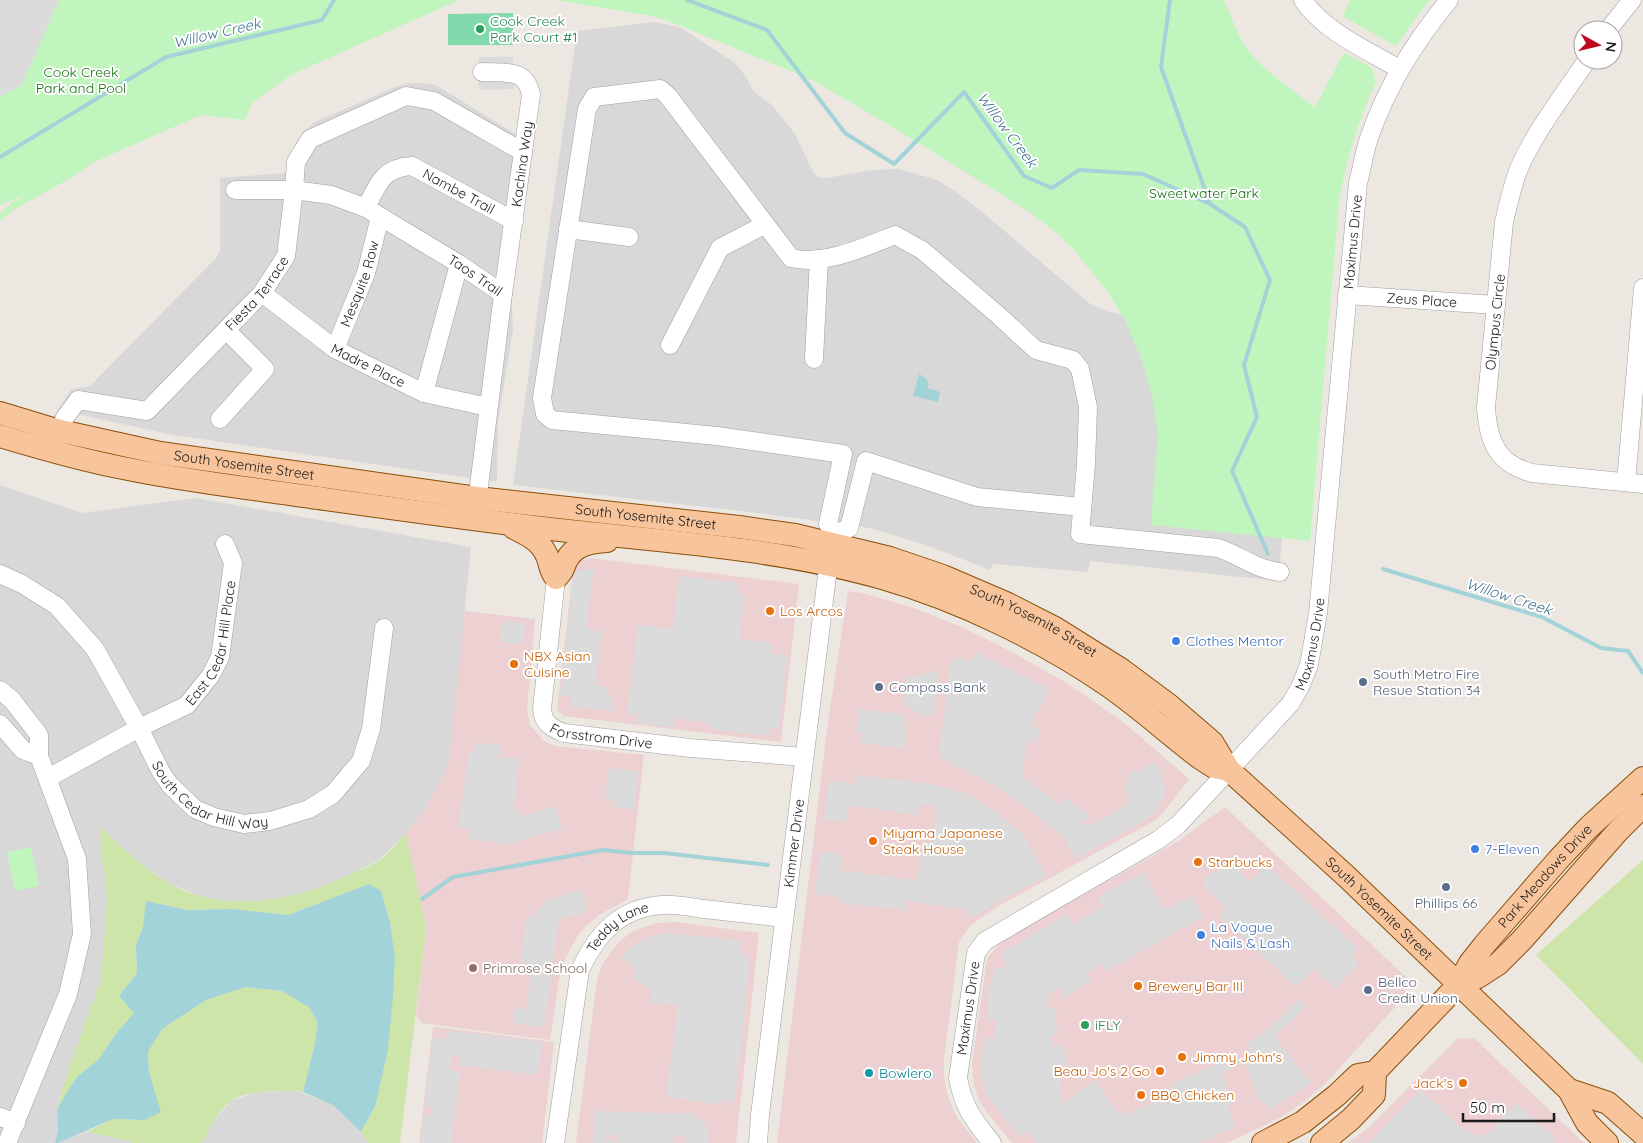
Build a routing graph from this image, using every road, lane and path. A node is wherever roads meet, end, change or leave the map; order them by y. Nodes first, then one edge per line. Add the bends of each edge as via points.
1 (1303, 0) edge
2 (1449, 0) edge
3 (1632, 0) edge
4 (1616, 20) edge
5 (1400, 69) junction
6 (1581, 70) edge
7 (482, 72) dead end
8 (524, 152) junction
9 (235, 190) dead end
10 (294, 190) junction
11 (373, 213) junction
12 (514, 221) junction
13 (764, 225) junction
14 (568, 229) junction
15 (629, 237) dead end
16 (819, 259) junction
17 (459, 264) junction
18 (1643, 288) edge
19 (262, 293) junction
20 (504, 294) junction
21 (1346, 295) junction
22 (1496, 305) junction
23 (226, 330) junction
24 (670, 345) dead end
25 (335, 349) junction
26 (814, 359) dead end
27 (424, 393) junction
28 (488, 407) junction
29 (0, 413) edge
30 (64, 419) dead end
31 (220, 419) dead end
32 (0, 436) edge
33 (1634, 483) edge
34 (1082, 507) junction
35 (476, 509) junction
36 (507, 524) junction
37 (636, 538) junction
38 (225, 544) dead end
39 (832, 554) junction
40 (1280, 572) dead end
41 (0, 574) edge
42 (556, 578) junction
43 (384, 628) dead end
44 (3, 711) edge
45 (139, 728) junction
46 (39, 756) junction
47 (804, 757) junction
48 (1230, 770) junction
49 (48, 778) junction
50 (1643, 778) edge
51 (1643, 806) edge
52 (784, 918) junction
53 (1458, 985) junction
54 (1375, 1072) junction
55 (1354, 1079) junction
56 (1569, 1090) junction
57 (8, 1120) edge
58 (1643, 1134) edge
59 (7, 1143) edge
60 (556, 1143) edge
61 (758, 1143) edge
62 (992, 1143) edge
63 (1263, 1143) edge
64 (1288, 1143) edge
65 (1322, 1143) edge
66 (1607, 1143) edge

1 - 5 street via 1332,29
2 - 5 street, Maximus Drive
3 - 4 street
5 - 21 street, Maximus Drive via 1368,140 1358,183
6 - 22 street, Olympus Circle via 1518,170 1504,222
7 - 8 street, Kachina Way via 520,75 529,84 531,95
8 - 10 street, Fiesta Terrace via 434,100 406,96 310,139 296,162
8 - 12 street, Kachina Way
9 - 10 street, Taos Trail
10 - 11 street, Taos Trail via 331,195
10 - 19 street, Fiesta Terrace via 286,256
11 - 12 street, Nambe Trail via 382,178 399,167 412,166
11 - 17 street, Taos Trail
11 - 25 street, Mesquite Row via 366,273
12 - 20 street, Kachina Way
13 - 14 street via 660,89 594,97 587,109
13 - 16 street via 791,258 803,261
13 - 24 street via 720,248
14 - 15 street
14 - 34 street via 542,398 545,414 552,420 717,436 843,454 828,524 836,534 849,528 866,461 977,497
16 - 26 street
16 - 34 street via 895,235 922,250 1036,350 1073,360 1080,369 1088,407
17 - 20 street, Taos Trail
17 - 27 street
18 - 33 street
19 - 23 street, Fiesta Terrace
19 - 25 street, Madre Place
20 - 28 street, Taos Trail
21 - 22 street, Zeus Place
21 - 48 street, Maximus Drive via 1318,613 1309,665 1291,703
22 - 33 street, Olympus Circle via 1486,407 1487,428 1504,459 1519,470 1532,473
23 - 30 street, Fiesta Terrace via 147,412 78,400
23 - 31 street via 265,369
25 - 27 street, Madre Place
27 - 28 street, Madre Place
28 - 35 street, Taos Trail
29 - 35 main road, South Yosemite Street via 65,432 160,453
32 - 35 main road, South Yosemite Street via 131,470 194,480
34 - 40 street via 1080,534 1218,548 1261,569
35 - 36 main road, South Yosemite Street
35 - 39 main road, South Yosemite Street via 738,527 795,535
36 - 37 main road, South Yosemite Street
36 - 42 main road via 540,544 548,558 549,570
37 - 39 main road, South Yosemite Street via 769,553
37 - 42 main road via 588,542 570,553 563,572
38 - 45 street, East Cedar Hill Place via 233,564 220,657 212,675 187,705
39 - 47 street, Kimmer Drive
39 - 48 main road, South Yosemite Street via 890,558 943,576 1055,628 1169,704 1212,742
41 - 45 street, South Cedar Hill Way via 57,606 95,649
42 - 47 street, Forsstrom Drive via 542,709 553,729 681,747
43 - 45 street, South Cedar Hill Way via 371,729 361,761 333,794 309,809 270,821 244,824 195,809 161,772
44 - 46 street via 23,750
44 - 46 street via 39,735
45 - 49 street, East Cedar Hill Place
46 - 49 street
47 - 52 street, Kimmer Drive
48 - 53 main road, South Yosemite Street
48 - 62 street, Maximus Drive via 1178,825 1158,840 985,941 976,954 958,1078 968,1111
49 - 57 street via 77,859 82,934 68,994
50 - 53 main road, Park Meadows Drive via 1558,860 1485,944
51 - 53 main road, Park Meadows Drive via 1498,964
52 - 60 street, Teddy Lane via 664,904 644,907 612,924 590,948 580,970
52 - 61 street, Kimmer Drive
53 - 54 main road, Park Meadows Drive
53 - 56 main road, South Yosemite Street
54 - 55 main road, Park Meadows Drive via 1358,1075
54 - 65 main road via 1374,1095
55 - 63 main road, Park Meadows Drive via 1303,1122
55 - 64 main road via 1351,1093
56 - 58 main road, South Yosemite Street via 1608,1103
56 - 66 main road, South Yosemite Street via 1587,1123
57 - 59 street

